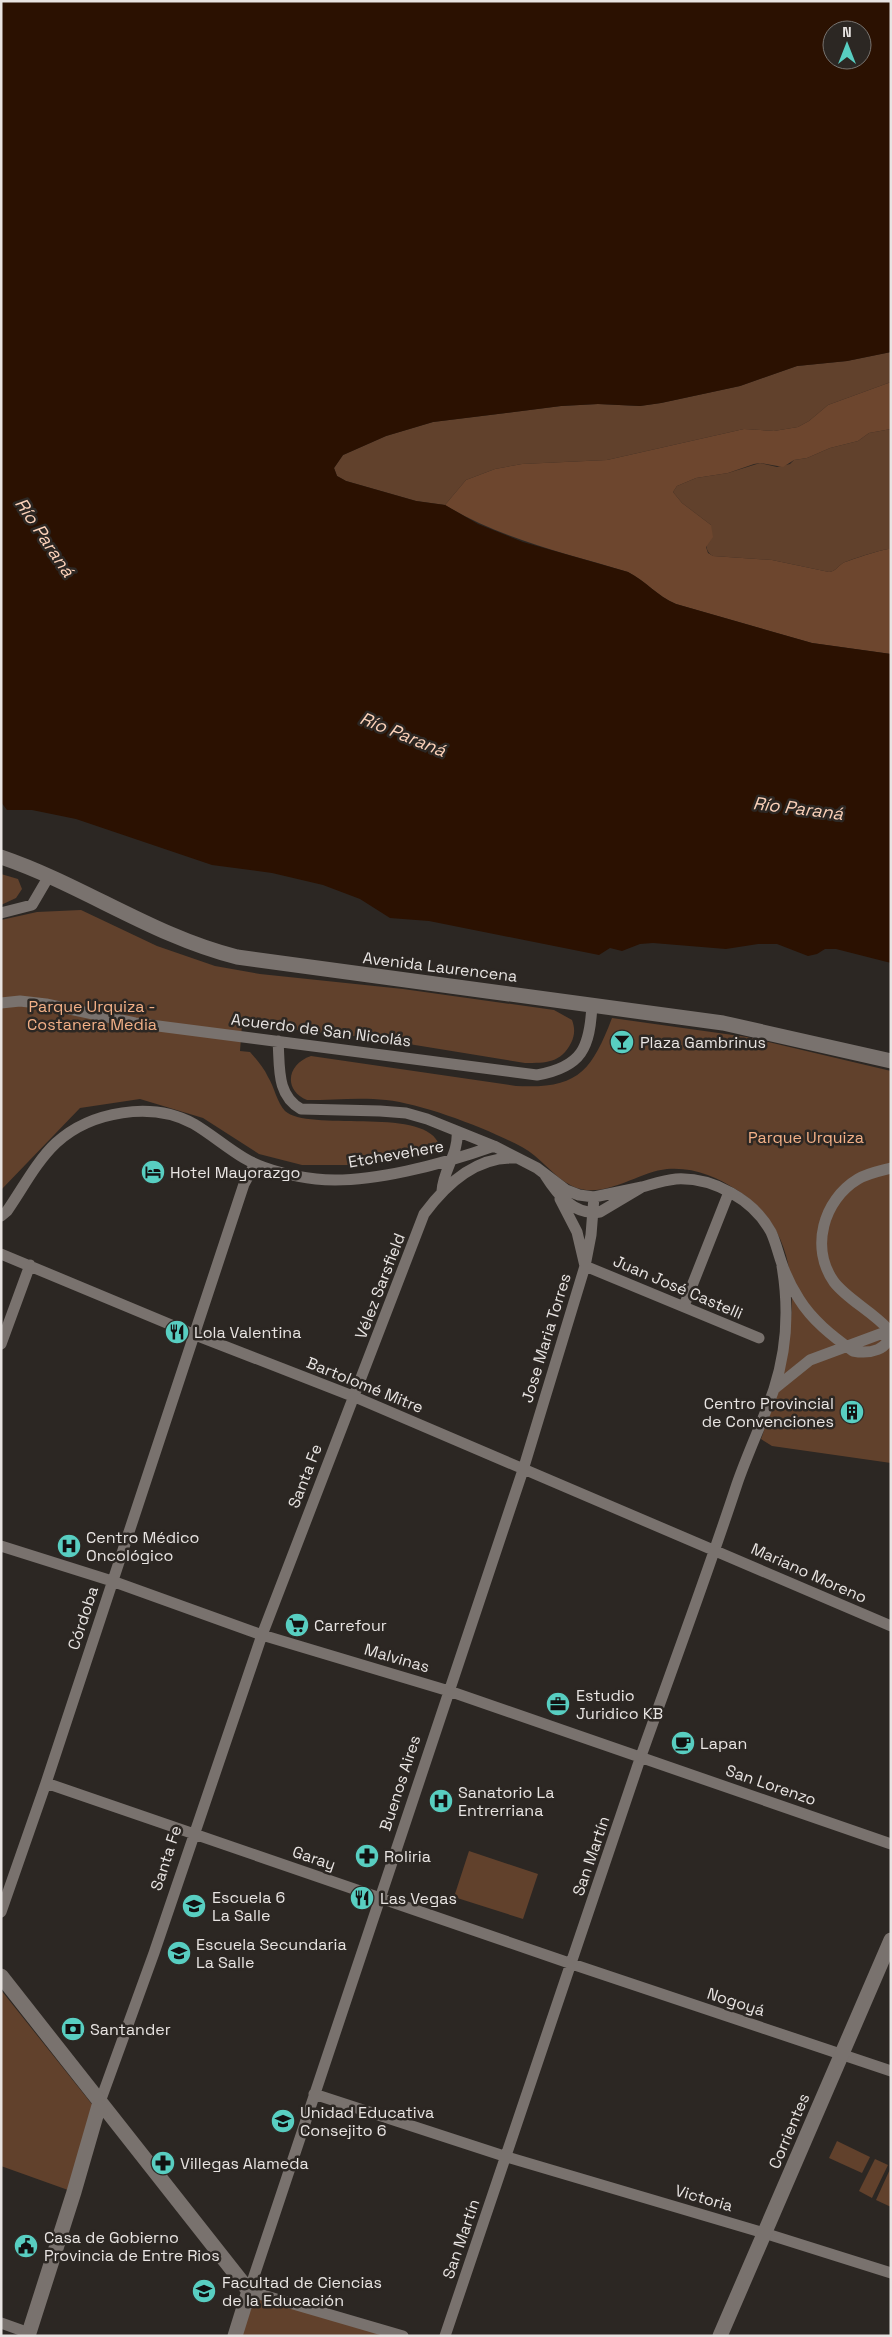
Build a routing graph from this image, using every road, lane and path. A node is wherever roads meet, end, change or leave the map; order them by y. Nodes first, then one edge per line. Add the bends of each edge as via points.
1 (1, 857) edge
2 (49, 876) junction
3 (1, 913) edge
4 (1, 1002) edge
5 (592, 1004) junction
6 (278, 1041) junction
7 (891, 1061) edge
8 (457, 1132) junction
9 (494, 1146) junction
10 (516, 1158) junction
11 (449, 1162) junction
12 (255, 1164) junction
13 (891, 1168) edge
14 (544, 1175) junction
15 (642, 1187) junction
16 (442, 1190) junction
17 (729, 1192) junction
18 (557, 1194) junction
19 (594, 1197) junction
20 (592, 1213) junction
21 (1, 1216) edge
22 (1, 1254) edge
23 (30, 1265) junction
24 (584, 1266) junction
25 (782, 1266) junction
26 (684, 1306) junction
27 (890, 1330) edge
28 (193, 1334) junction
29 (759, 1338) dead end
30 (1, 1344) edge
31 (844, 1345) junction
32 (774, 1389) junction
33 (355, 1397) junction
34 (523, 1470) junction
35 (1, 1546) edge
36 (715, 1550) junction
37 (112, 1581) junction
38 (891, 1626) edge
39 (262, 1635) junction
40 (449, 1691) junction
41 (641, 1758) junction
42 (46, 1782) junction
43 (193, 1834) junction
44 (891, 1844) edge
45 (5, 1888) edge
46 (381, 1898) junction
47 (1, 1912) edge
48 (891, 1940) edge
49 (572, 1964) junction
50 (1, 1976) edge
51 (841, 2054) junction
52 (891, 2071) edge
53 (314, 2094) junction
54 (100, 2102) junction
55 (507, 2157) junction
56 (764, 2232) junction
57 (891, 2273) edge
58 (249, 2291) junction
59 (1, 2323) edge
60 (29, 2334) edge
61 (235, 2336) edge
62 (402, 2336) edge
63 (445, 2336) edge
64 (720, 2336) edge

1 - 2 street, Avenida Laurencena
2 - 3 street via 32,905
2 - 5 street, Avenida Laurencena via 157,930 237,957
4 - 6 street, Acuerdo de San Nicolás via 46,1004 135,1023
5 - 6 street, Acuerdo de San Nicolás via 587,1042 579,1056 569,1065 537,1075
5 - 7 street, Avenida Laurencena via 751,1028
6 - 8 street, Etchevehere via 284,1091 292,1104 301,1109 406,1113
8 - 9 street
8 - 11 street, Vélez Sarsfield via 456,1150
9 - 10 street
9 - 11 street, Etchevehere
10 - 14 street
10 - 16 street, Vélez Sarsfield via 492,1159
11 - 12 street, Etchevehere via 350,1180 317,1179
11 - 16 street, Vélez Sarsfield
12 - 21 street, Etchevehere via 180,1117 154,1112 119,1114 72,1130 55,1144
12 - 28 street, Córdoba via 244,1184
13 - 27 street via 858,1179 847,1188 824,1221 821,1236 821,1252 835,1282
14 - 18 street
14 - 19 street via 566,1190
15 - 17 street via 676,1179 693,1180
15 - 19 street
15 - 20 street via 600,1212
16 - 33 street, Vélez Sarsfield via 424,1214
17 - 25 street via 750,1206 763,1220 776,1244
17 - 26 street
18 - 20 street via 577,1208
18 - 24 street via 577,1232
19 - 20 street
20 - 24 street, Jose Maria Torres
22 - 23 street, Bartolomé Mitre
23 - 28 street, Bartolomé Mitre
23 - 30 street
24 - 26 street, Juan José Castelli
24 - 34 street, Jose Maria Torres
25 - 31 street via 794,1292 809,1313
25 - 32 street, San Martín via 787,1294 786,1321
26 - 29 street, Juan José Castelli
27 - 31 street
28 - 33 street, Bartolomé Mitre
28 - 37 street, Córdoba
31 - 32 street via 810,1360
32 - 36 street, San Martín via 748,1451
33 - 34 street, Bartolomé Mitre
33 - 39 street, Santa Fe
34 - 36 street, Bartolomé Mitre
34 - 40 street, Buenos Aires
35 - 37 street, Malvinas
36 - 38 street, Mariano Moreno
36 - 41 street, San Martín
37 - 39 street, Malvinas
37 - 42 street, Córdoba
39 - 40 street, Malvinas
39 - 43 street, Santa Fe
40 - 41 street, Malvinas
40 - 46 street, Buenos Aires
41 - 44 street, San Lorenzo
41 - 49 street, San Martín
42 - 43 street, Garay
42 - 45 street, Córdoba
43 - 46 street, Garay
43 - 54 street, Santa Fe
45 - 47 street, Córdoba
46 - 49 street, Garay
46 - 53 street, Buenos Aires
48 - 51 street, Corrientes
49 - 51 street, Nogoyá
49 - 55 street, San Martín
50 - 54 street
51 - 52 street, Nogoyá
51 - 56 street, Corrientes
53 - 55 street, Victoria
53 - 58 street, Buenos Aires
54 - 58 street
54 - 60 street, Santa Fe
55 - 56 street, Victoria
55 - 63 street, San Martín
56 - 57 street, Victoria
56 - 64 street, Corrientes
58 - 61 street, Buenos Aires
58 - 62 street
59 - 60 street

